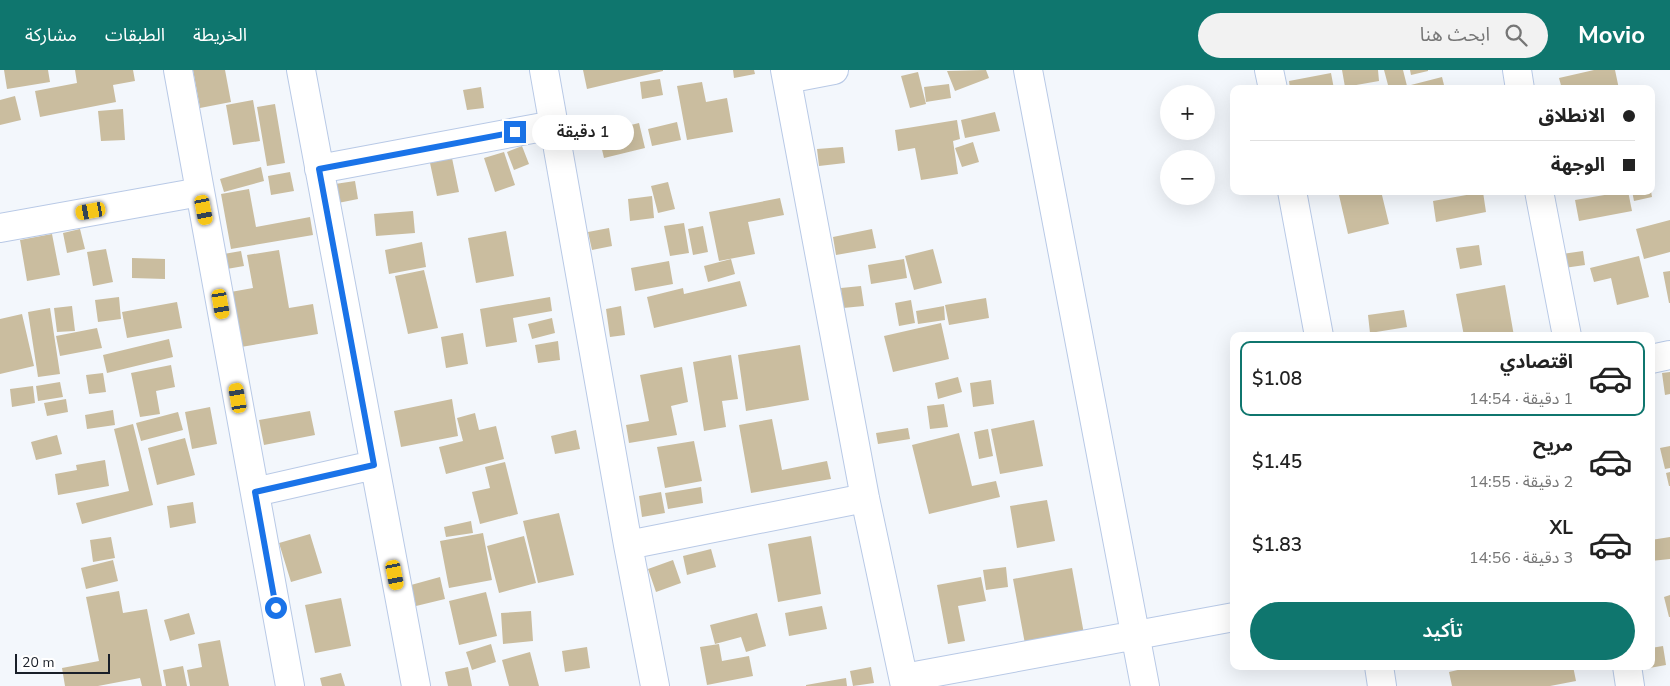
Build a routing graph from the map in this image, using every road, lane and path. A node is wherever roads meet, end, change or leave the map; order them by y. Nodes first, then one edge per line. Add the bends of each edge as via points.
1 (178, 70) edge
2 (301, 70) edge
3 (544, 70) edge
4 (834, 70) edge
5 (1028, 70) edge
6 (1269, 70) edge
7 (1517, 70) edge
8 (786, 74) edge
9 (1271, 85) edge
10 (1519, 85) edge
11 (554, 125) junction
12 (319, 169) junction
13 (200, 192) junction
14 (1293, 195) edge
15 (1541, 195) edge
16 (0, 228) edge
17 (1318, 332) edge
18 (1566, 332) edge
19 (1670, 355) edge
20 (1655, 358) edge
21 (374, 465) junction
22 (255, 492) junction
23 (865, 498) junction
24 (628, 545) junction
25 (1230, 619) edge
26 (1134, 634) junction
27 (1380, 670) edge
28 (1628, 670) edge
29 (904, 682) edge
30 (290, 686) edge
31 (416, 686) edge
32 (656, 686) edge
33 (1145, 686) edge
34 (1382, 686) edge
35 (1630, 686) edge

1 - 13 street
2 - 12 street
3 - 11 street
4 - 8 street
5 - 26 street
6 - 9 street
7 - 10 street
8 - 23 street
11 - 12 street
11 - 24 street
12 - 21 street
13 - 16 street
13 - 22 street
14 - 17 street
15 - 18 street
19 - 20 street
21 - 22 street
21 - 31 street
22 - 30 street
23 - 24 street
23 - 29 street
24 - 32 street
25 - 26 street
26 - 29 street
26 - 33 street
27 - 34 street
28 - 35 street

